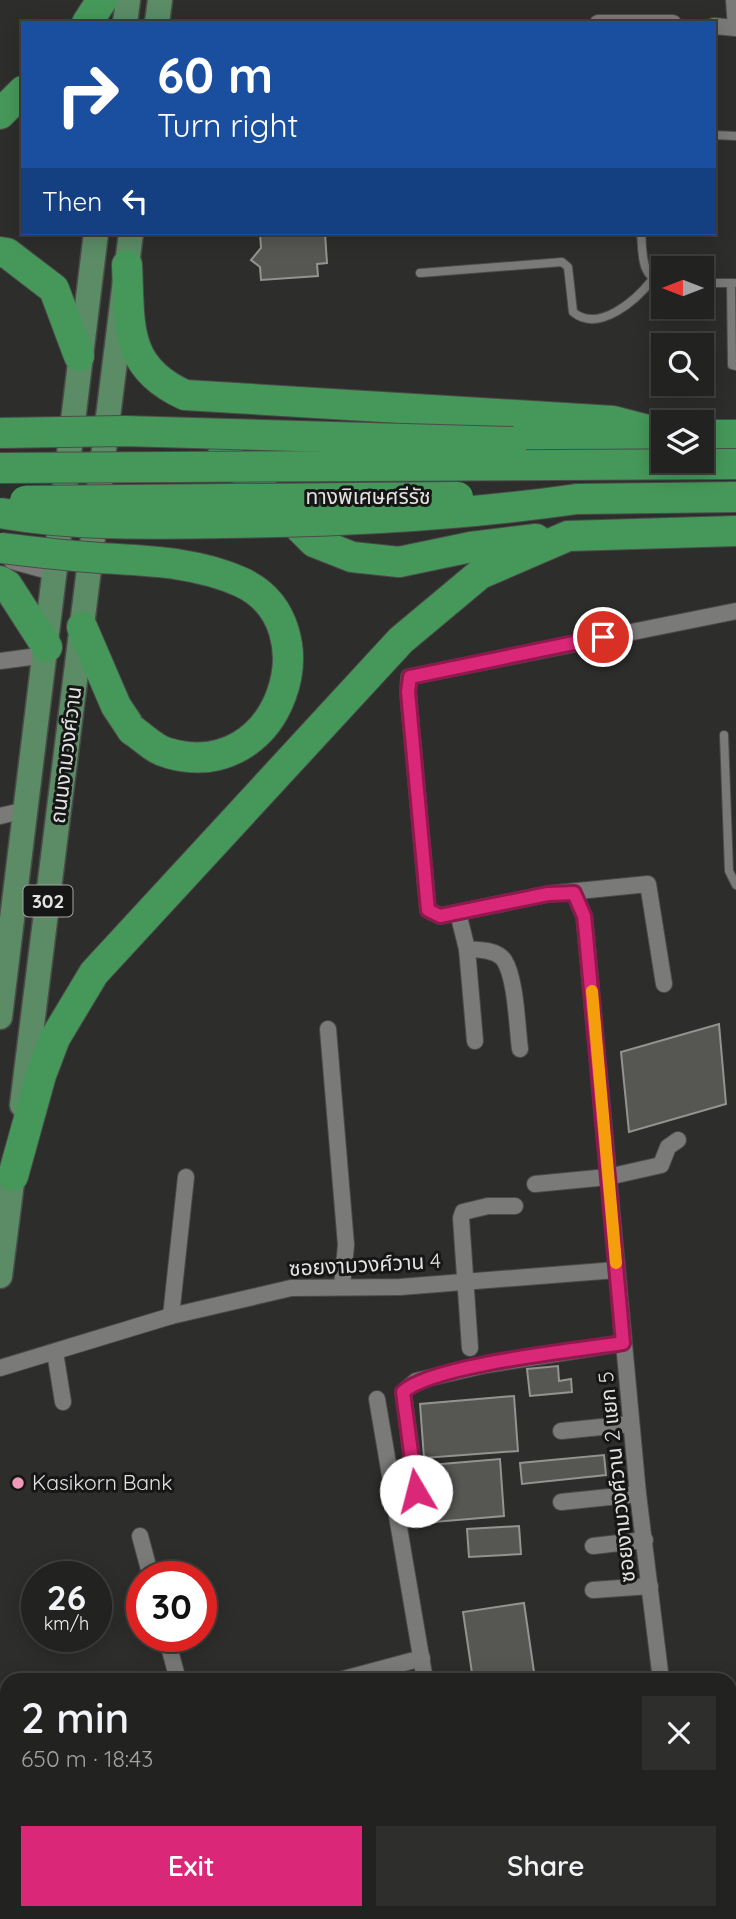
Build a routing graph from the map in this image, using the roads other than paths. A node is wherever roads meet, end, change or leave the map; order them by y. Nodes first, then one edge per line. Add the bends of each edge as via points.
1 (102, 0) edge
2 (128, 0) edge
3 (160, 0) edge
4 (734, 0) edge
5 (88, 21) edge
6 (125, 21) edge
7 (158, 21) edge
8 (716, 26) edge
9 (736, 28) edge
10 (21, 90) edge
11 (21, 91) edge
12 (0, 105) edge
13 (0, 114) edge
14 (716, 135) edge
15 (736, 136) edge
16 (96, 235) edge
17 (131, 235) edge
18 (641, 235) edge
19 (0, 252) edge
20 (127, 265) junction
21 (420, 273) dead end
22 (651, 279) edge
23 (651, 281) edge
24 (714, 283) edge
25 (733, 283) edge
26 (79, 356) junction
27 (736, 366) edge
28 (651, 431) edge
29 (0, 433) edge
30 (714, 435) edge
31 (736, 435) edge
32 (651, 436) edge
33 (736, 464) edge
34 (0, 468) edge
35 (100, 477) junction
36 (736, 497) edge
37 (577, 499) junction
38 (0, 501) edge
39 (0, 513) edge
40 (736, 531) edge
41 (568, 536) junction
42 (0, 548) edge
43 (0, 558) edge
44 (56, 573) junction
45 (0, 581) edge
46 (736, 611) edge
47 (82, 627) junction
48 (46, 651) junction
49 (0, 661) edge
50 (724, 735) dead end
51 (26, 810) junction
52 (0, 816) edge
53 (736, 885) edge
54 (574, 893) junction
55 (458, 913) junction
56 (467, 949) junction
57 (664, 984) dead end
58 (0, 1017) edge
59 (328, 1029) dead end
60 (475, 1041) dead end
61 (520, 1049) dead end
62 (678, 1140) dead end
63 (13, 1176) junction
64 (186, 1177) dead end
65 (608, 1177) junction
66 (535, 1184) dead end
67 (515, 1206) dead end
68 (616, 1270) junction
69 (0, 1276) edge
70 (466, 1281) junction
71 (342, 1286) junction
72 (171, 1316) junction
73 (623, 1343) junction
74 (470, 1348) dead end
75 (55, 1352) junction
76 (0, 1368) edge
77 (377, 1399) dead end
78 (63, 1402) dead end
79 (631, 1424) junction
80 (561, 1431) dead end
81 (638, 1494) junction
82 (561, 1502) dead end
83 (420, 1516) dead end
84 (140, 1536) dead end
85 (645, 1540) junction
86 (593, 1546) dead end
87 (146, 1561) edge
88 (650, 1586) junction
89 (593, 1590) dead end
90 (170, 1652) edge
91 (422, 1658) junction
92 (176, 1673) edge
93 (366, 1673) edge
94 (424, 1673) edge
95 (660, 1673) edge

1 - 5 highway
2 - 6 main road
3 - 7 main road
4 - 9 street
8 - 9 street
10 - 12 highway
11 - 13 highway
14 - 15 lane
16 - 26 main road, ถนนงามวงศ์วาน / 302
17 - 20 main road, ถนนงามวงศ์วาน / 302
18 - 22 lane via 646,274
19 - 26 highway via 54,289
20 - 28 highway via 130,329 137,353 146,371 185,395 613,421
20 - 35 main road, ถนนงามวงศ์วาน / 302
21 - 23 lane via 562,262 568,267 573,312 584,318 620,309 637,299
24 - 25 lane
25 - 27 lane via 732,365
26 - 44 main road, ถนนงามวงศ์วาน / 302
29 - 32 highway, bridge via 124,431 610,443
30 - 31 highway
33 - 34 highway, ทางพิเศษศรีรัช, bridge
35 - 41 highway via 140,455 214,453 237,465 314,542 352,557 399,562 471,547
35 - 47 main road, ถนนงามวงศ์วาน / 302
36 - 37 highway, ทางพิเศษศรีรัช
37 - 38 highway, ทางพิเศษศรีรัช, bridge
37 - 39 highway, bridge via 475,513 346,522 117,523 40,520
40 - 41 highway
41 - 63 highway via 480,574 401,640 94,972 55,1038
42 - 47 highway, bridge via 202,568 243,583 272,608 286,637 287,675 274,716 246,745 204,760 165,753 132,730 116,706
43 - 44 street
44 - 48 main road, ถนนงามวงศ์วาน / 302
45 - 48 highway via 7,585
46 - 55 street via 410,677 428,910 440,916
47 - 63 main road, ถนนงามวงศ์วาน / 302
48 - 49 street
48 - 51 main road, ถนนงามวงศ์วาน / 302
50 - 53 lane via 729,872
51 - 52 street
51 - 58 main road, ถนนงามวงศ์วาน / 302
54 - 55 street
54 - 57 street via 648,884
54 - 65 street, ซอยงามวงศ์วาน 2 แยก 5 via 586,935
55 - 56 street
56 - 60 street
56 - 61 street via 490,951 503,960
59 - 71 street via 346,1245
62 - 65 street via 668,1147 661,1165
63 - 69 main road, ถนนงามวงศ์วาน / 302
64 - 72 street
65 - 66 street
65 - 68 street, ซอยงามวงศ์วาน 2 แยก 5
67 - 70 street via 463,1212
68 - 70 street, ซอยงามวงศ์วาน 4
68 - 73 street, ซอยงามวงศ์วาน 2 แยก 5
70 - 71 street, ซอยงามวงศ์วาน 4
70 - 74 street
71 - 72 street, ซอยงามวงศ์วาน 4 via 291,1288
72 - 75 street, ซอยงามวงศ์วาน 4
73 - 79 street, ซอยงามวงศ์วาน 2 แยก 5
73 - 83 street via 485,1365 408,1386 403,1392
75 - 76 street, ซอยงามวงศ์วาน 4
75 - 78 street
77 - 91 street
79 - 80 street
79 - 81 street, ซอยงามวงศ์วาน 2 แยก 5
81 - 82 street
81 - 85 street, ซอยงามวงศ์วาน 2 แยก 5
84 - 87 street
85 - 86 street
85 - 88 street, ซอยงามวงศ์วาน 2 แยก 5
88 - 89 street
88 - 95 street, ซอยงามวงศ์วาน 2 แยก 5
90 - 92 street
91 - 93 street
91 - 94 street

